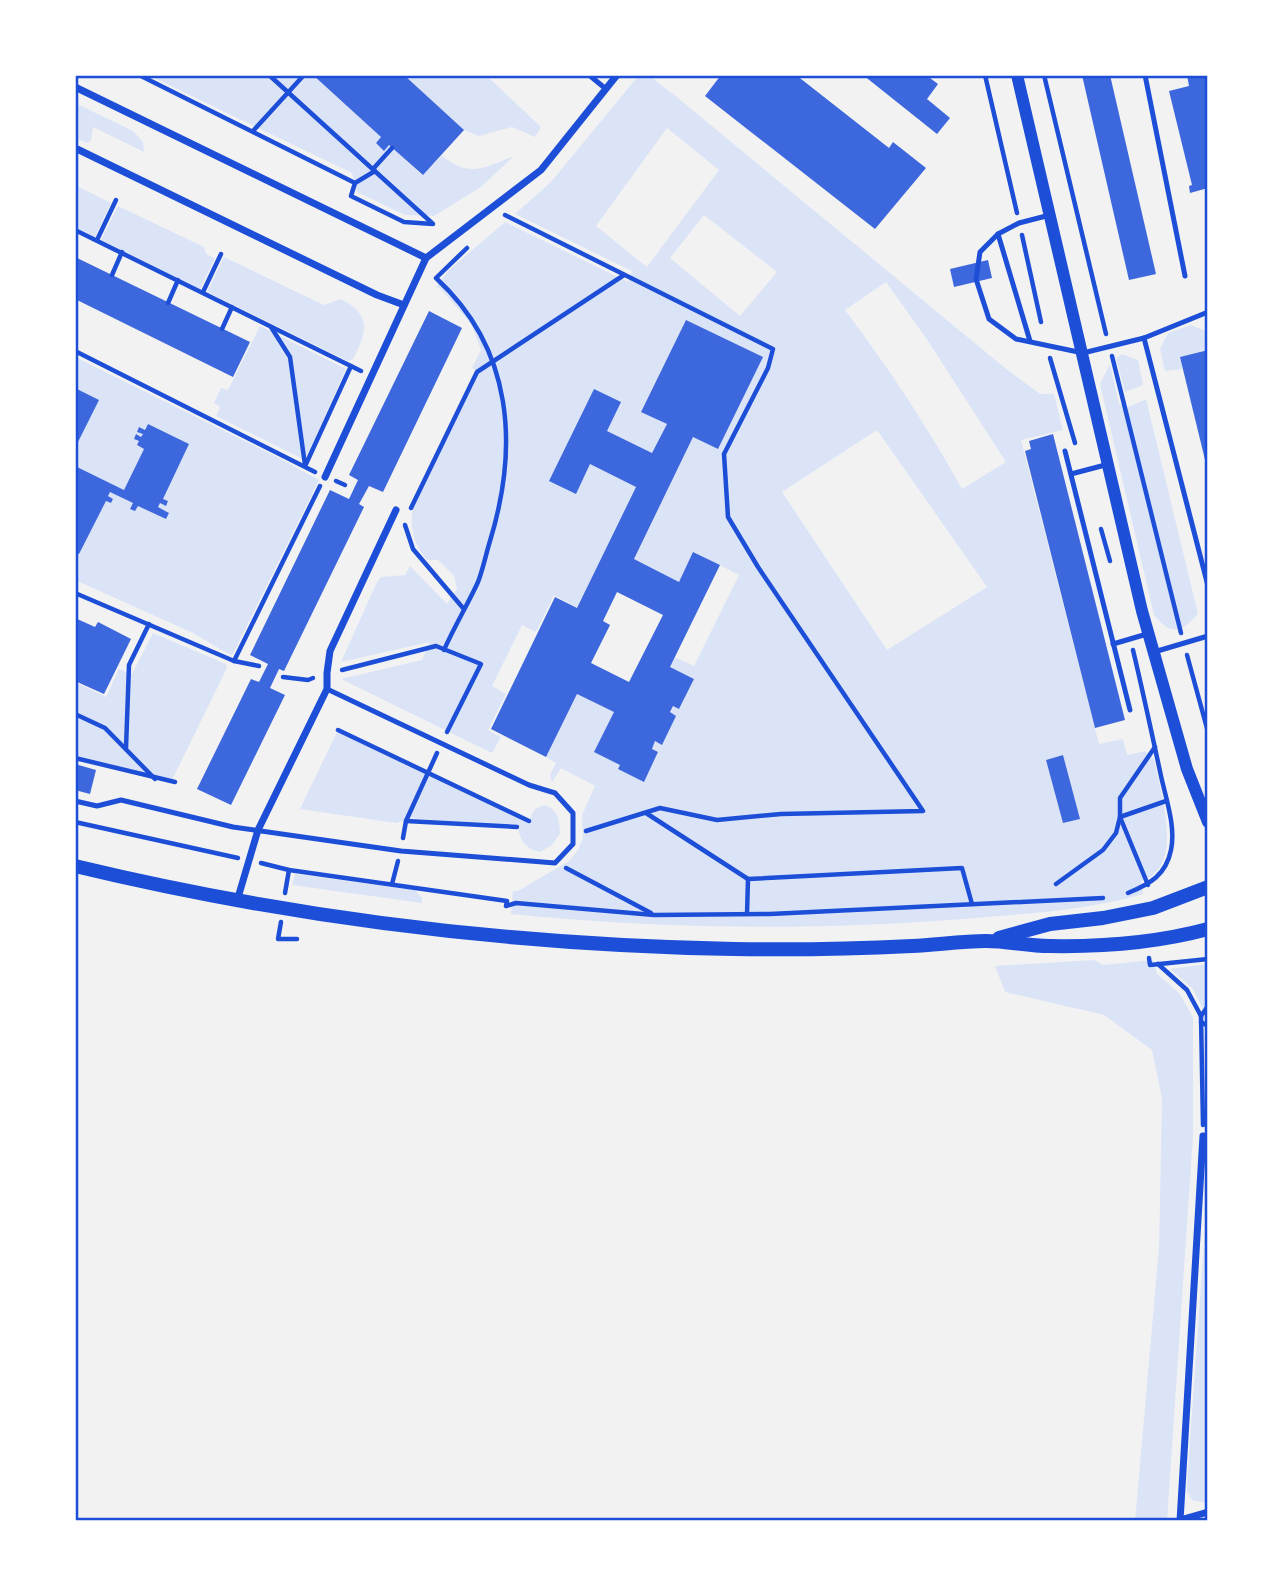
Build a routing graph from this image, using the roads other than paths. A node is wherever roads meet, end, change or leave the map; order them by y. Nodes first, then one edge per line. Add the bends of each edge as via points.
1 (589, 75) edge
2 (617, 75) edge
3 (1017, 75) edge
4 (1145, 75) edge
5 (75, 87) edge
6 (606, 89) junction
7 (75, 148) edge
8 (1050, 215) junction
9 (998, 234) junction
10 (426, 258) junction
11 (1185, 275) dead end
12 (404, 305) junction
13 (1208, 312) edge
14 (1144, 338) junction
15 (1030, 341) junction
16 (1083, 353) junction
17 (1065, 451) dead end
18 (1108, 464) junction
19 (1071, 474) junction
20 (325, 477) road end
21 (396, 510) road end
22 (1208, 586) edge
23 (1149, 634) junction
24 (1208, 636) edge
25 (1113, 644) junction
26 (1154, 652) junction
27 (327, 689) junction
28 (1130, 710) dead end
29 (75, 801) edge
30 (1208, 822) edge
31 (258, 830) junction
32 (75, 866) edge
33 (1208, 887) edge
34 (237, 902) junction
35 (1208, 929) edge
36 (987, 941) junction
37 (1203, 1136) road end
38 (1208, 1512) edge
39 (1180, 1520) edge

1 - 6 lane
2 - 6 street
3 - 8 street
4 - 11 lane
5 - 10 street
6 - 10 street via 541,170
7 - 12 street
8 - 9 lane
8 - 16 street
9 - 15 lane
9 - 15 lane via 980,252 976,279 989,319 1016,339
10 - 12 street
12 - 20 street
13 - 14 lane
14 - 16 lane
14 - 22 lane
15 - 16 lane
16 - 18 street
17 - 19 lane
18 - 19 lane
18 - 23 street
19 - 25 lane
21 - 27 street via 330,651
23 - 25 lane
23 - 26 street
24 - 26 lane
25 - 28 lane
26 - 30 street via 1187,769
27 - 31 street
27 - 31 lane via 528,785 555,793 573,813 573,844 555,863 401,851
29 - 31 lane via 97,806 121,800
31 - 34 street
32 - 34 main road
33 - 36 main road via 1153,908 1050,924
34 - 36 main road via 495,936 639,946 838,949
35 - 36 main road via 1157,942 1111,945
37 - 39 street
38 - 39 street

